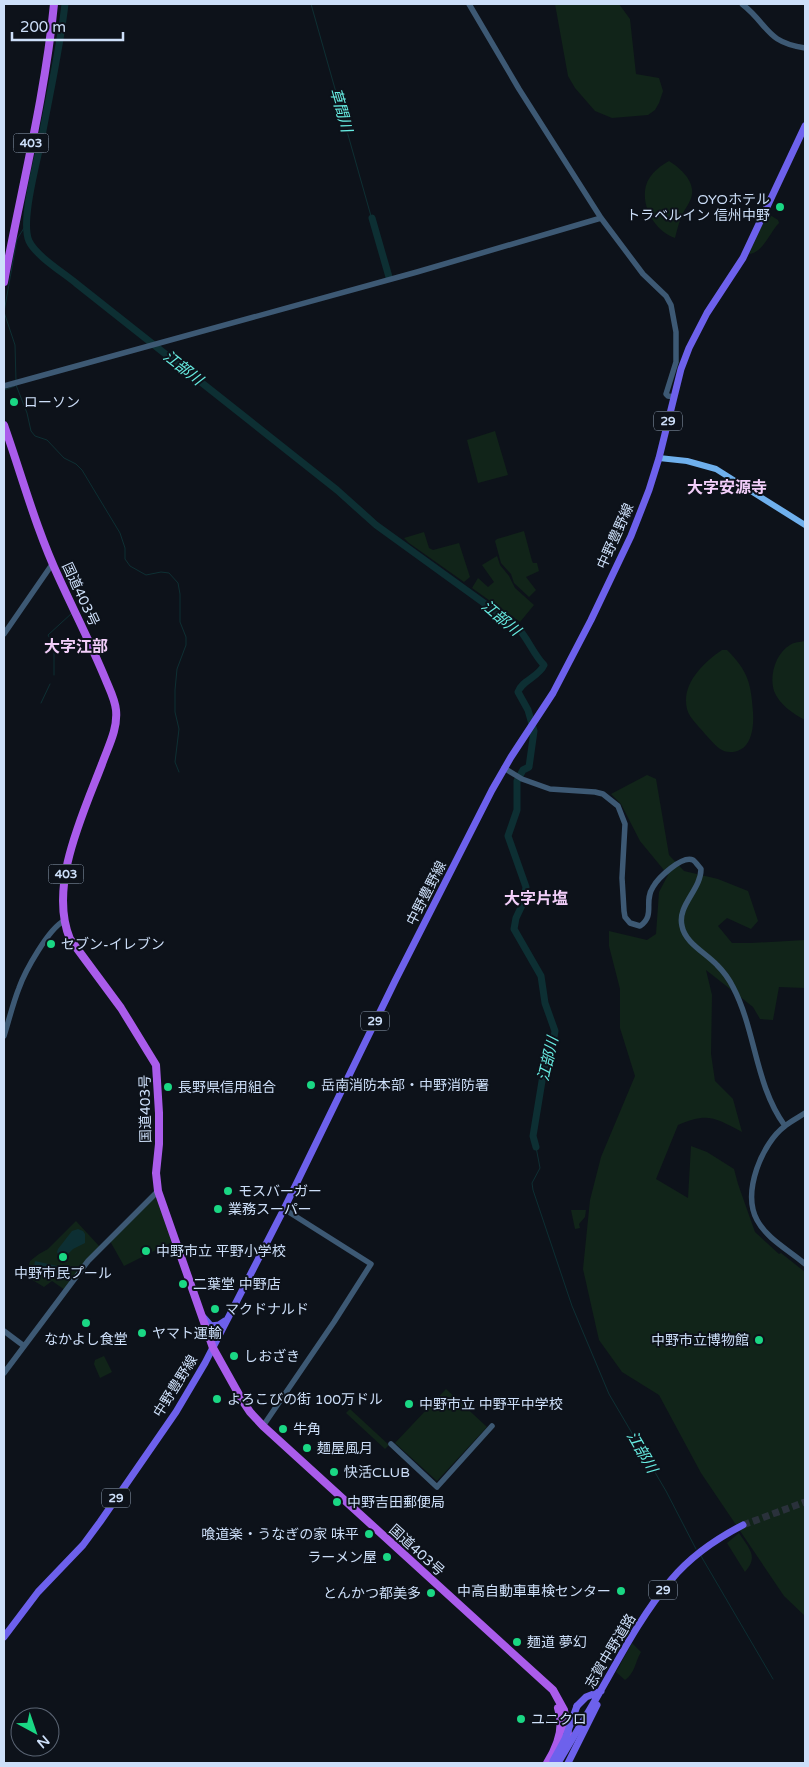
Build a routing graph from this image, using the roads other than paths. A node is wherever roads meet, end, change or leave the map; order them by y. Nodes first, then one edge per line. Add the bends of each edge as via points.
1 (54, 4) edge
2 (469, 4) edge
3 (742, 4) edge
4 (805, 48) edge
5 (805, 126) edge
6 (601, 218) junction
7 (4, 282) edge
8 (4, 386) edge
9 (674, 397) junction
10 (4, 425) edge
11 (659, 458) junction
12 (805, 525) edge
13 (53, 563) junction
14 (4, 634) edge
15 (504, 768) junction
16 (64, 921) junction
17 (4, 1036) edge
18 (805, 1113) edge
19 (785, 1126) junction
20 (158, 1191) junction
21 (284, 1209) junction
22 (805, 1264) edge
23 (203, 1317) junction
24 (227, 1319) junction
25 (4, 1331) edge
26 (24, 1346) junction
27 (213, 1348) junction
28 (4, 1373) edge
29 (263, 1426) junction
30 (492, 1426) dead end
31 (391, 1444) dead end
32 (743, 1525) tunnel mouth
33 (4, 1636) edge
34 (536, 1675) junction
35 (608, 1680) junction
36 (601, 1691) junction
37 (588, 1718) junction
38 (558, 1740) junction
39 (568, 1740) junction
40 (552, 1763) edge
41 (562, 1763) edge
42 (568, 1763) edge

1 - 7 highway, 403 via 52,32
2 - 6 street
3 - 4 street via 774,38 787,45
5 - 9 main road, 中野豊野線 / 29 via 743,258 707,313 689,348
6 - 8 street
6 - 9 street via 671,305 676,332 676,362 666,394
9 - 11 main road, 中野豊野線 / 29
10 - 13 highway, 国道403号 / 403
11 - 12 main road via 716,469
11 - 15 main road, 中野豊野線 / 29 via 631,536 573,657
13 - 14 street
13 - 16 highway, 国道403号 / 403 via 99,663 115,704 116,719 66,865
15 - 19 street via 522,779 550,789 603,794 618,806 625,824 622,886 625,915 630,924 637,926 649,917 648,898 653,887 679,861 693,860 701,869 681,924 684,932 717,964 733,988 751,1034 774,1112
15 - 21 main road, 中野豊野線 / 29 via 320,1131
16 - 17 street via 45,941 24,977
16 - 20 highway, 国道403号 / 403 via 70,939 121,1008 156,1065
18 - 19 street
19 - 22 street via 770,1143 760,1162 751,1203 757,1220 770,1236
20 - 23 highway, 国道403号 / 403
20 - 26 street via 88,1261
21 - 24 main road, 中野豊野線 / 29
21 - 29 street via 371,1264
23 - 24 main road via 214,1326
23 - 27 highway, 国道403号 / 403
24 - 27 main road, 中野豊野線 / 29
25 - 26 street
26 - 28 street
27 - 29 highway, 国道403号 / 403 via 242,1400
27 - 33 main road, 中野豊野線 / 29 via 176,1412 100,1522
29 - 34 highway, 国道403号 / 403
30 - 31 street via 437,1487
32 - 35 main road, 志賀中野道路 / 29 via 705,1548 672,1579
34 - 38 highway, 国道403号 / 403 via 552,1695 559,1712
34 - 39 highway, 国道403号 / 403 via 553,1690 560,1702 566,1716
35 - 36 main road, 志賀中野道路 / 29
35 - 37 main road, 29
36 - 37 main road, 志賀中野道路 / 29
36 - 40 main road, 29, bridge via 586,1697 577,1706
37 - 40 main road, 志賀中野道路 / 29, bridge
37 - 42 main road, 29
38 - 39 highway
38 - 40 highway, 国道403号 / 403
39 - 41 highway, 国道403号 / 403

